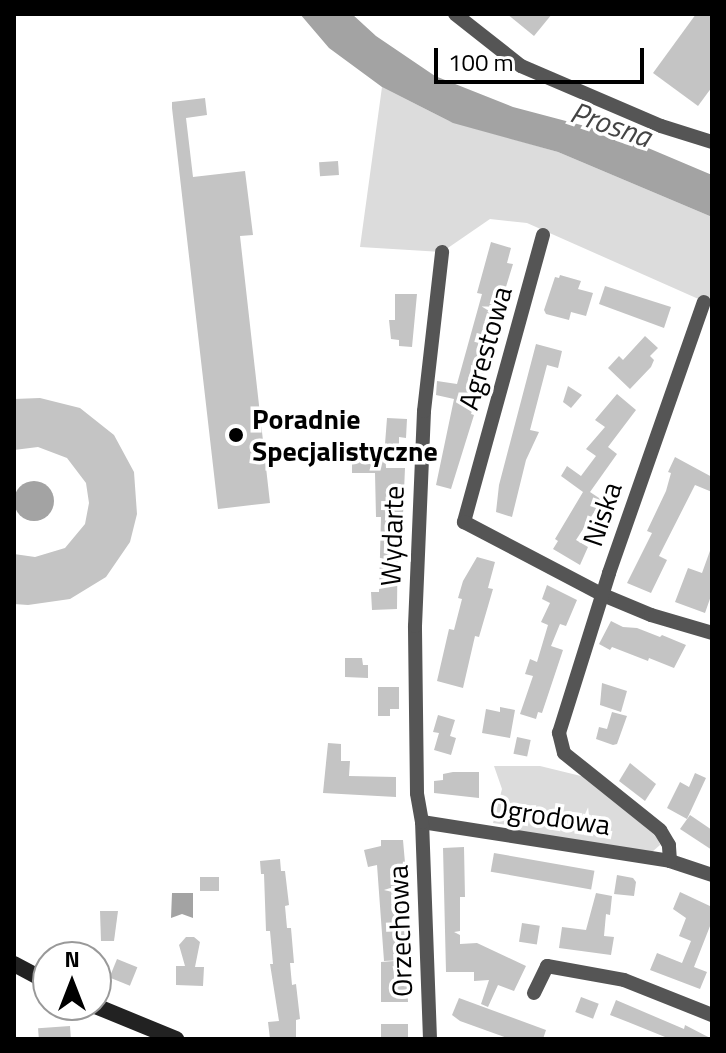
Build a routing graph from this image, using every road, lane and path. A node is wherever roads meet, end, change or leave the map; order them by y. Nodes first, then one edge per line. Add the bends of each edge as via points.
1 (455, 14) edge
2 (712, 142) edge
3 (543, 235) dead end
4 (442, 252) dead end
5 (704, 302) dead end
6 (603, 595) junction
7 (712, 633) edge
8 (559, 745) joint
9 (422, 822) junction
10 (670, 861) junction
11 (712, 875) edge
12 (14, 964) edge
13 (32, 974) edge
14 (534, 993) dead end
15 (112, 1013) edge
16 (712, 1015) edge
17 (176, 1039) edge
18 (430, 1039) edge

1 - 2 street via 521,66
3 - 6 street, Agrestowa via 464,522
4 - 9 street, Wydarte via 418,517 417,793
5 - 6 street, Niska
6 - 7 street
6 - 8 street, Niska
8 - 10 street, Ogrodowa via 660,830
9 - 10 street, Ogrodowa
9 - 18 street, Orzechowa
10 - 11 street, Ogrodowa
12 - 13 street
14 - 16 street via 547,966 624,980
15 - 17 street

